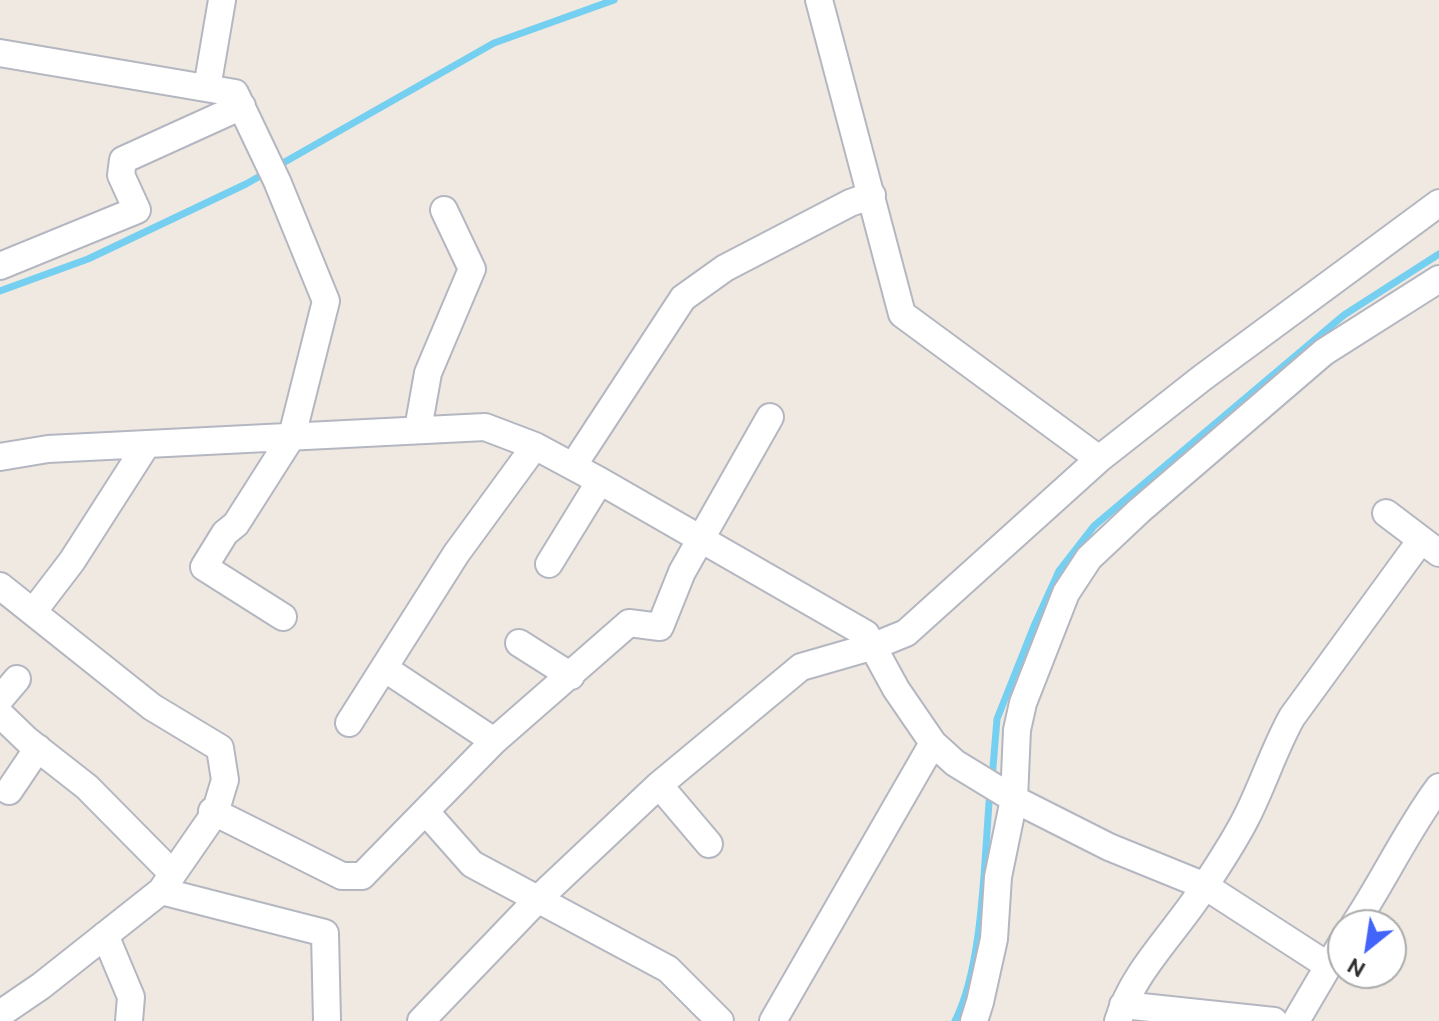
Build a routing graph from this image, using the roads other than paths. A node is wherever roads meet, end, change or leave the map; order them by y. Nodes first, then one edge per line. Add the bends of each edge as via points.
1 (222, 0) edge
2 (819, 0) edge
3 (0, 53) edge
4 (207, 88) junction
5 (242, 106) junction
6 (872, 195) junction
7 (1439, 203) edge
8 (444, 210) dead end
9 (0, 266) edge
10 (1439, 279) edge
11 (770, 417) dead end
12 (418, 429) junction
13 (292, 436) junction
14 (147, 444) junction
15 (535, 446) junction
16 (0, 457) edge
17 (1099, 459) junction
18 (573, 466) junction
19 (600, 481) junction
20 (1386, 513) dead end
21 (701, 539) junction
22 (1430, 546) edge
23 (549, 564) dead end
24 (0, 586) edge
25 (33, 612) junction
26 (283, 617) dead end
27 (519, 643) dead end
28 (874, 646) junction
29 (384, 668) junction
30 (571, 676) junction
31 (17, 679) dead end
32 (0, 699) edge
33 (0, 714) edge
34 (349, 723) dead end
35 (494, 741) junction
36 (933, 743) junction
37 (38, 748) junction
38 (659, 785) junction
39 (1439, 787) edge
40 (9, 791) dead end
41 (1001, 791) junction
42 (214, 812) junction
43 (426, 812) junction
44 (709, 844) dead end
45 (167, 883) junction
46 (1205, 886) junction
47 (538, 899) junction
48 (1365, 909) edge
49 (105, 935) junction
50 (1327, 965) joint
51 (1120, 1013) edge
52 (0, 1014) edge
53 (129, 1021) edge
54 (327, 1021) edge
55 (421, 1021) edge
56 (720, 1021) edge
57 (773, 1021) edge
58 (974, 1021) edge
59 (1274, 1021) edge
60 (1296, 1021) edge

1 - 4 street
2 - 6 street
3 - 4 street
4 - 5 street via 235,93
5 - 9 street via 123,160 121,175 137,210
5 - 13 street via 326,301
6 - 17 street via 902,314
6 - 18 street via 725,268 683,298
7 - 17 street
8 - 12 street via 472,269 428,373
10 - 41 street via 1324,352 1089,558 1066,593 1023,703
11 - 21 street
12 - 13 street
12 - 15 street via 485,427
13 - 14 street
13 - 26 street via 204,567
14 - 16 street
14 - 25 street
15 - 18 street
15 - 29 street via 456,554
17 - 28 street via 906,633
18 - 19 street
19 - 21 street
19 - 23 street
20 - 22 street
21 - 28 street via 866,634
21 - 30 street via 660,627 629,623
22 - 46 street via 1292,717 1246,817
24 - 25 street
25 - 42 street via 152,707 220,748 225,780
27 - 30 street
28 - 36 street
28 - 38 street via 801,667
29 - 34 street
29 - 35 street
30 - 35 street
31 - 32 street
33 - 37 street
35 - 43 street
36 - 41 street
36 - 57 street
37 - 40 street
37 - 45 street via 87,787
38 - 44 street
38 - 47 street
39 - 48 street
41 - 46 street via 1109,847
41 - 58 street via 994,939
42 - 43 street via 342,876 362,876
42 - 45 street
43 - 47 street via 472,864
45 - 49 street
45 - 54 street via 325,933
46 - 50 street
46 - 51 street
47 - 55 street
47 - 56 street via 668,969
49 - 52 street
49 - 53 street via 131,997
50 - 60 street
51 - 59 street

